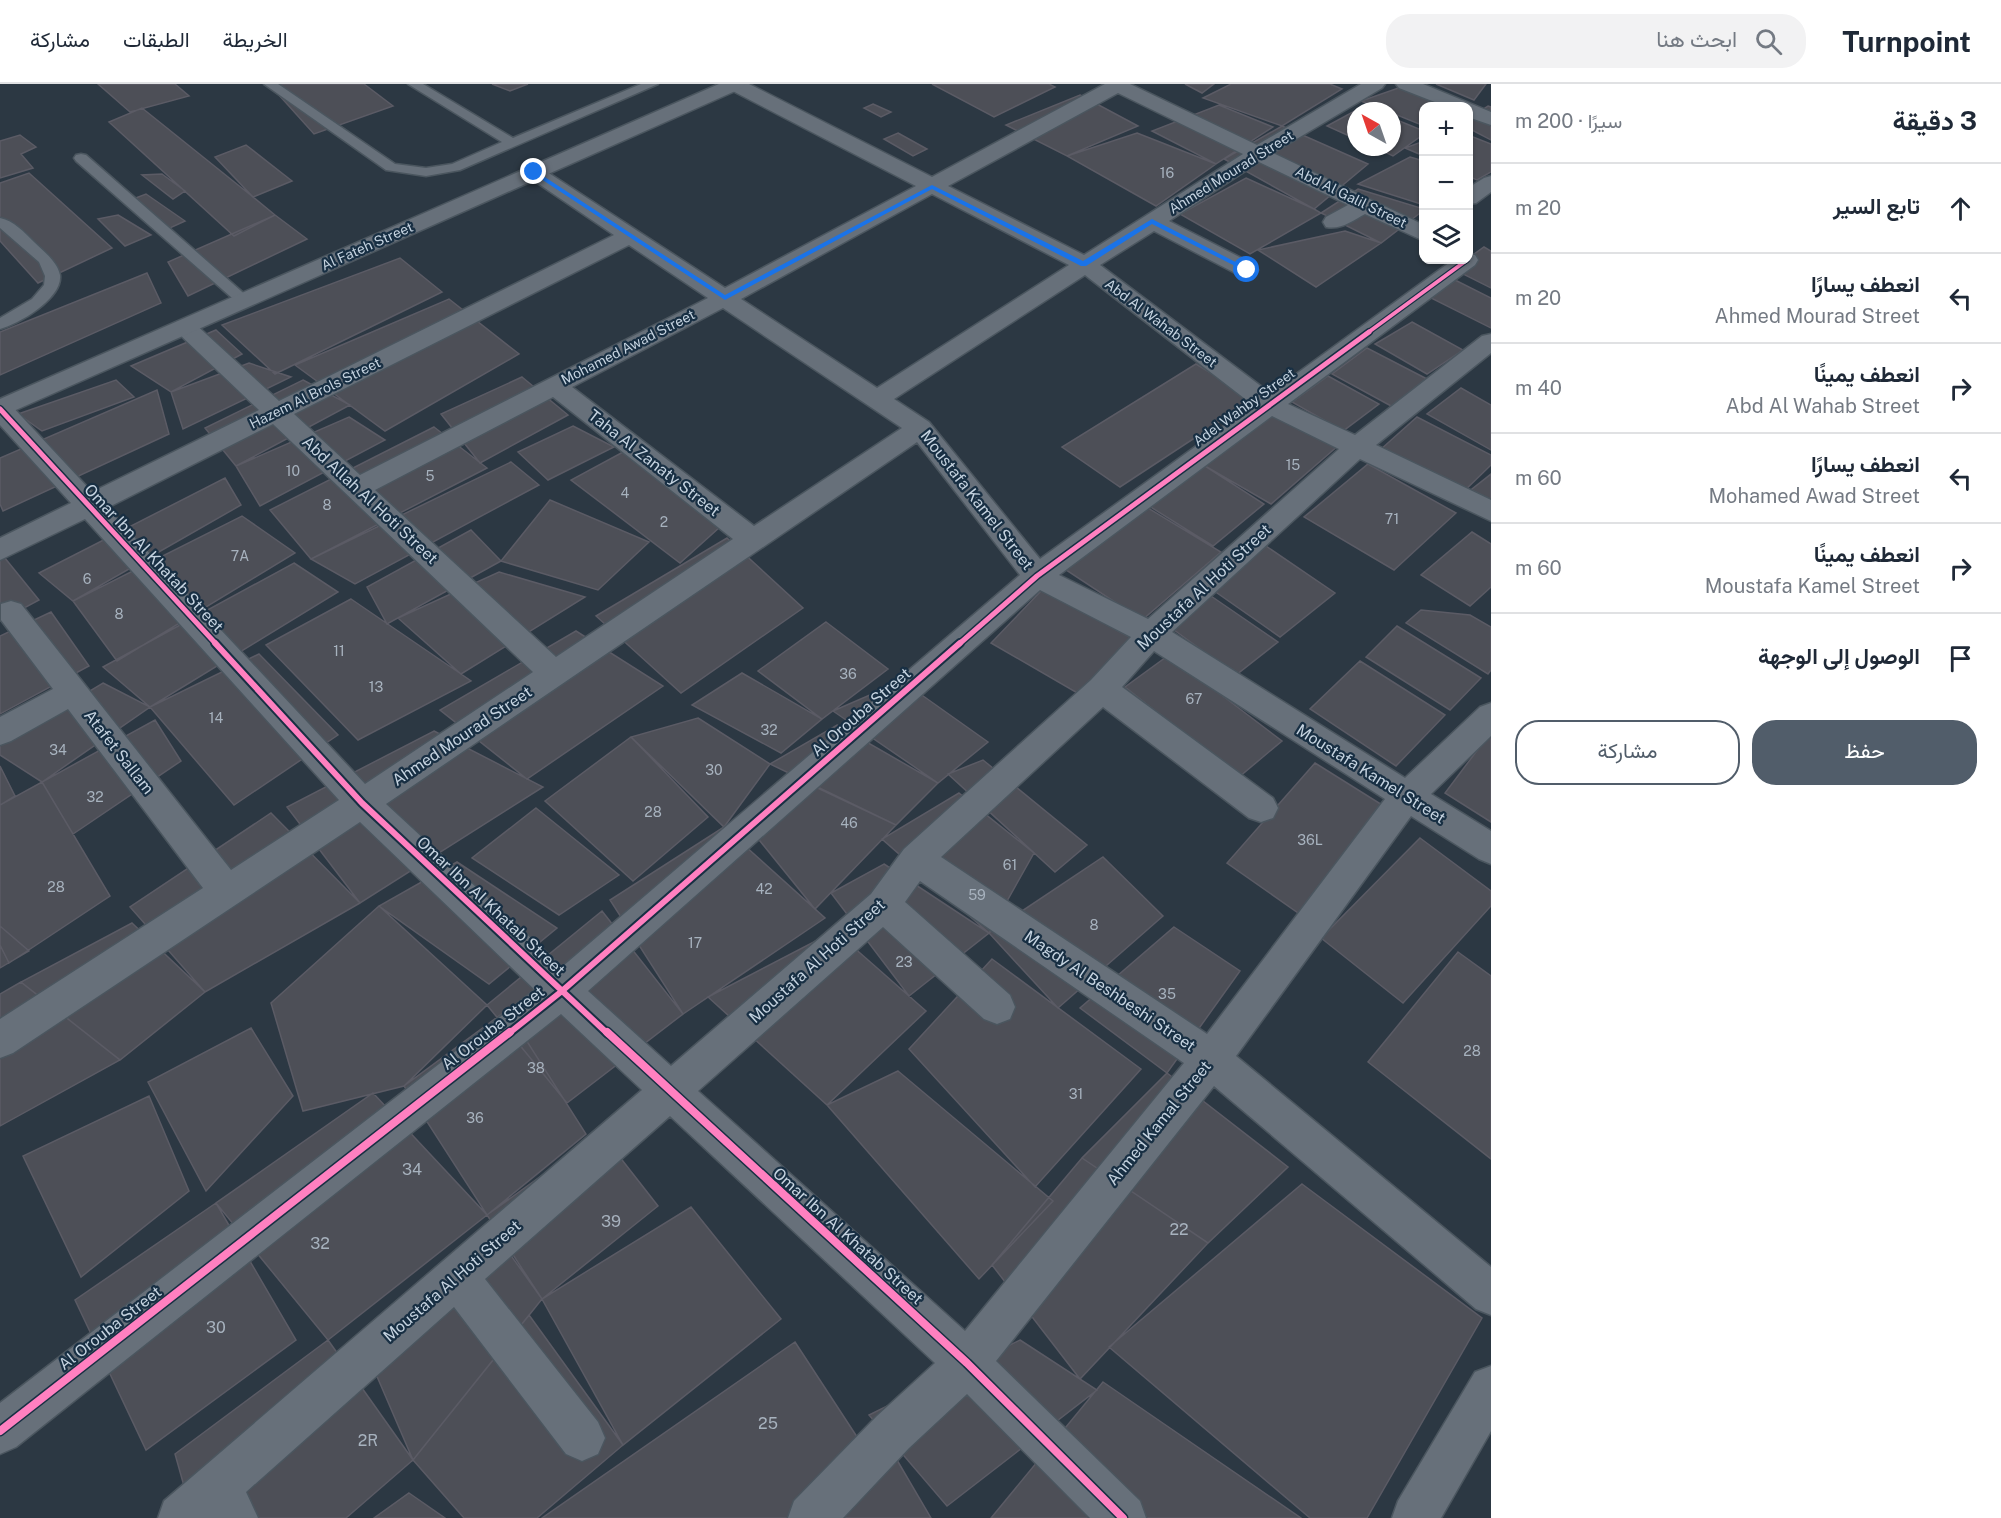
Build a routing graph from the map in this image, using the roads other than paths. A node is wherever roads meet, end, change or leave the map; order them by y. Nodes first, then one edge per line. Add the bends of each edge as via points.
1 (270, 84) edge
2 (414, 84) edge
3 (652, 84) edge
4 (734, 84) edge
5 (1117, 84) edge
6 (1375, 84) edge
7 (1406, 84) edge
8 (1451, 102) edge
9 (1473, 112) edge
10 (1491, 119) edge
11 (512, 143) junction
12 (1260, 153) junction
13 (81, 158) dead end
14 (534, 172) junction
15 (1491, 183) edge
16 (932, 187) junction
17 (1473, 195) edge
18 (1366, 204) junction
19 (1152, 221) junction
20 (0, 222) edge
21 (1334, 222) dead end
22 (1419, 231) edge
23 (630, 236) junction
24 (1475, 258) edge
25 (1084, 264) junction
26 (1247, 270) dead end
27 (725, 298) junction
28 (244, 301) junction
29 (0, 324) edge
30 (185, 327) junction
31 (1491, 341) edge
32 (555, 386) junction
33 (878, 398) junction
34 (1268, 404) junction
35 (0, 409) edge
36 (277, 412) junction
37 (921, 428) junction
38 (1358, 446) junction
39 (357, 488) junction
40 (88, 507) junction
41 (1491, 511) edge
42 (753, 540) junction
43 (0, 550) edge
44 (1037, 576) junction
45 (11, 612) dead end
46 (1150, 634) junction
47 (554, 673) junction
48 (1102, 689) junction
49 (73, 692) junction
50 (1491, 716) edge
51 (0, 732) edge
52 (1406, 797) junction
53 (362, 803) junction
54 (1261, 808) dead end
55 (1491, 849) edge
56 (916, 859) junction
57 (226, 892) junction
58 (883, 905) junction
59 (562, 991) junction
60 (997, 1007) dead end
61 (0, 1040) edge
62 (1211, 1059) junction
63 (671, 1091) junction
64 (457, 1277) junction
65 (1491, 1294) edge
66 (967, 1363) junction
67 (1491, 1388) edge
68 (0, 1431) edge
69 (582, 1438) dead end
70 (226, 1503) edge
71 (181, 1518) edge
72 (811, 1518) edge
73 (1123, 1518) edge
74 (1415, 1518) edge

1 - 11 lane via 391,167 402,170 426,172 455,167
2 - 11 lane
3 - 11 lane
4 - 14 street, Al Fateh Street
4 - 16 street, Abd Al Wahab Street
5 - 12 street, Abd Al Galil Street
5 - 16 street, Mohamed Awad Street
6 - 12 street, Ahmed Mourad Street
7 - 8 street
9 - 10 street
12 - 18 street, Abd Al Galil Street
12 - 19 street, Ahmed Mourad Street
13 - 28 lane
14 - 23 street, Moustafa Kamel Street
14 - 28 street, Al Fateh Street
15 - 17 street
16 - 25 street, Abd Al Wahab Street
16 - 27 street, Mohamed Awad Street
18 - 21 street
18 - 22 street, Abd Al Galil Street
19 - 25 street, Ahmed Mourad Street
19 - 26 street
20 - 29 lane via 14,230 50,267 52,281 38,302
23 - 27 street, Moustafa Kamel Street
23 - 36 street, Hazem Al Brols Street
24 - 34 street, Adel Wahby Street
25 - 33 street, Ahmed Mourad Street
25 - 34 street, Abd Al Wahab Street
27 - 32 street, Mohamed Awad Street
27 - 33 street, Moustafa Kamel Street
28 - 30 street, Al Fateh Street
30 - 35 street, Al Fateh Street
30 - 36 street, Abd Allah Al Hoti Street
31 - 38 street, Moustafa Al Hoti Street
32 - 39 street, Mohamed Awad Street
32 - 42 street, Taha Al Zanaty Street
33 - 37 street, Moustafa Kamel Street
34 - 38 street, Abd Al Wahab Street
34 - 44 street, Adel Wahby Street
35 - 40 street, Omar Ibn Al Khatab Street
36 - 39 street, Abd Allah Al Hoti Street
36 - 40 street, Hazem Al Brols Street
37 - 42 street, Ahmed Mourad Street
37 - 44 street, Moustafa Kamel Street
38 - 41 street, Abd Al Wahab Street
38 - 46 street, Moustafa Al Hoti Street
39 - 47 street, Abd Allah Al Hoti Street
40 - 43 street, Hazem Al Brols Street
40 - 53 street, Omar Ibn Al Khatab Street
42 - 47 street, Ahmed Mourad Street
44 - 46 street, Moustafa Kamel Street
44 - 59 street, Al Orouba Street
45 - 49 street, Atafet Sallam
46 - 48 street, Moustafa Al Hoti Street
46 - 52 street, Moustafa Kamel Street
47 - 53 street, Ahmed Mourad Street
48 - 54 street
48 - 56 street, Moustafa Al Hoti Street
49 - 51 street
49 - 57 street, Atafet Sallam
50 - 52 street, Ahmed Kamal Street
52 - 55 street, Moustafa Kamel Street
52 - 62 street, Ahmed Kamal Street
53 - 57 street, Ahmed Mourad Street
53 - 59 street, Omar Ibn Al Khatab Street
56 - 58 street, Moustafa Al Hoti Street
56 - 62 street, Magdy Al Beshbeshi Street
57 - 61 street, Ahmed Mourad Street
58 - 60 street
58 - 63 street, Moustafa Al Hoti Street
59 - 63 street, Omar Ibn Al Khatab Street
59 - 68 street, Al Orouba Street
62 - 65 street, Magdy Al Beshbeshi Street
62 - 66 street, Ahmed Kamal Street
63 - 64 street, Moustafa Al Hoti Street
63 - 66 street, Omar Ibn Al Khatab Street
64 - 69 street
64 - 70 street, Moustafa Al Hoti Street
66 - 72 street, Ahmed Kamal Street via 893,1432
66 - 73 street, Omar Ibn Al Khatab Street
67 - 74 street
70 - 71 street, Moustafa Al Hoti Street

